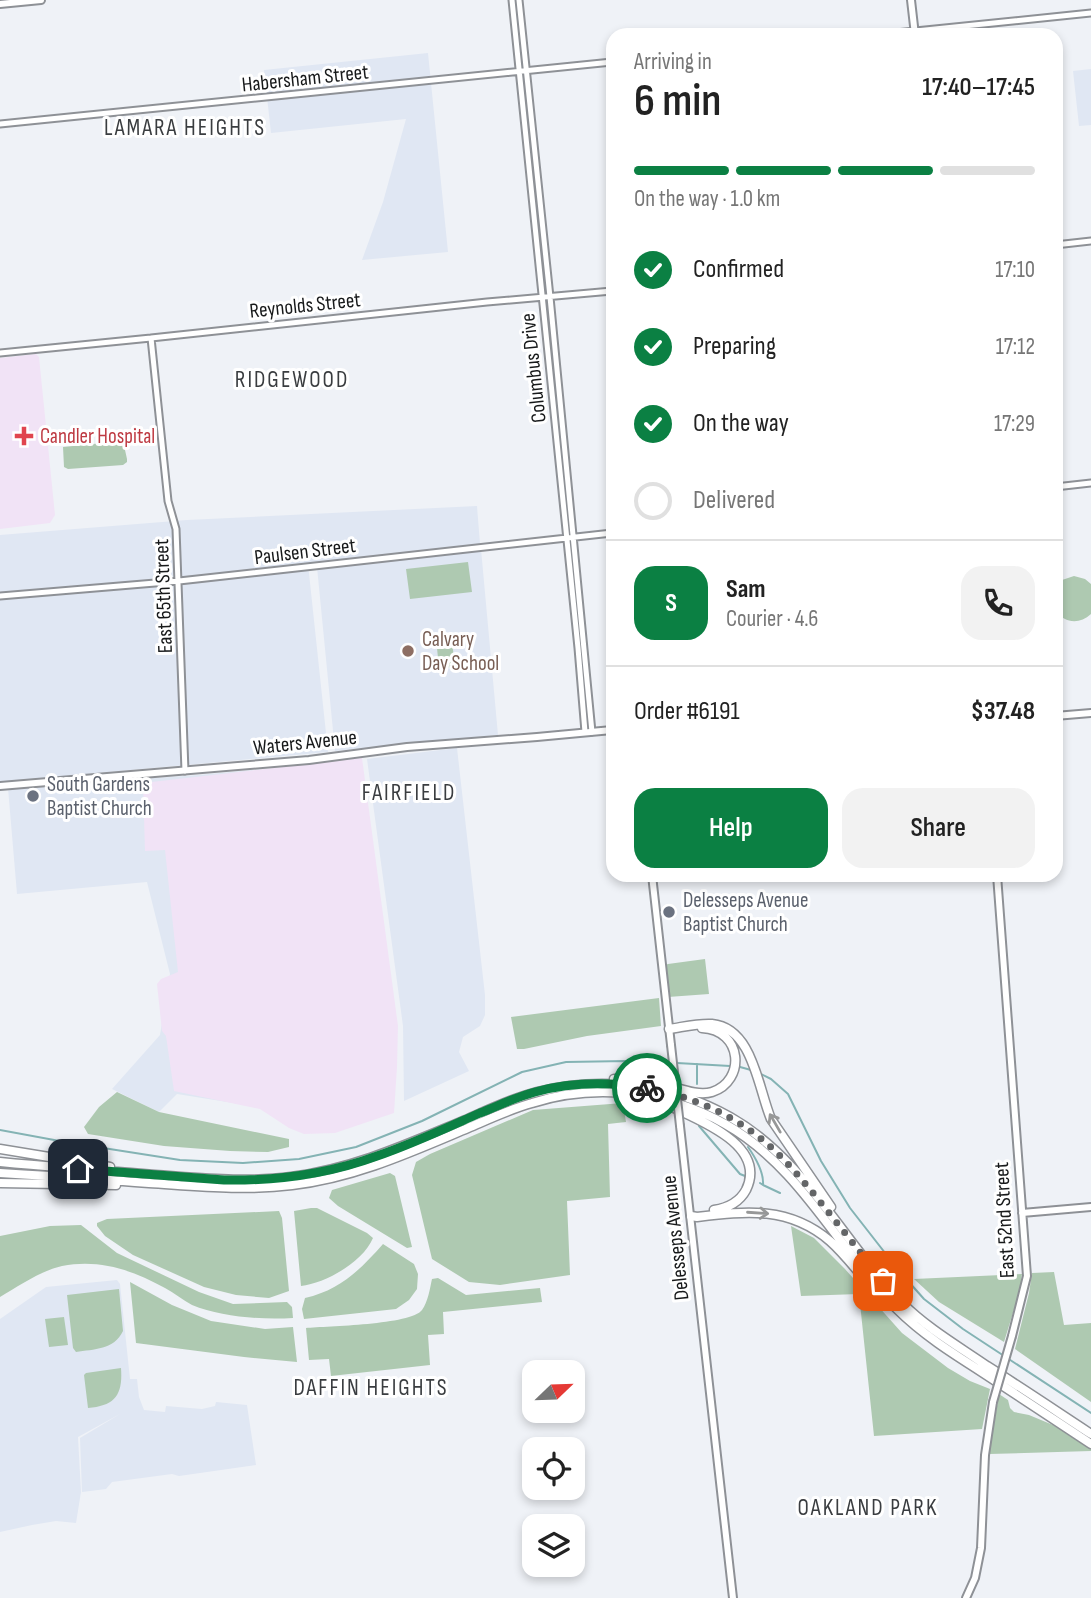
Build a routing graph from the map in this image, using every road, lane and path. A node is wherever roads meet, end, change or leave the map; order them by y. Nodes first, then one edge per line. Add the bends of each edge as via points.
1 (41, 0) edge
2 (512, 0) edge
3 (519, 0) edge
4 (911, 0) edge
5 (0, 4) edge
6 (1091, 13) edge
7 (914, 28) edge
8 (959, 28) edge
9 (606, 63) edge
10 (526, 70) junction
11 (519, 71) junction
12 (0, 124) edge
13 (1091, 241) edge
14 (1063, 244) edge
15 (606, 292) edge
16 (550, 297) junction
17 (542, 298) junction
18 (151, 338) junction
19 (0, 352) edge
20 (1091, 483) edge
21 (1063, 486) edge
22 (606, 534) edge
23 (570, 538) junction
24 (179, 581) junction
25 (0, 596) edge
26 (1091, 713) edge
27 (1063, 715) edge
28 (606, 731) edge
29 (589, 732) junction
30 (186, 771) junction
31 (0, 786) edge
32 (653, 882) edge
33 (998, 882) edge
34 (669, 1029) junction
35 (536, 1092) junction
36 (632, 1094) junction
37 (0, 1149) edge
38 (0, 1162) edge
39 (0, 1173) edge
40 (172, 1176) junction
41 (0, 1183) edge
42 (266, 1188) junction
43 (1091, 1207) edge
44 (1022, 1213) junction
45 (691, 1216) junction
46 (868, 1261) junction
47 (953, 1353) junction
48 (1091, 1434) edge
49 (1091, 1444) edge
50 (733, 1598) edge
51 (966, 1598) edge

1 - 5 main road
2 - 11 street, Columbus Drive
3 - 10 street, Columbus Drive
4 - 7 main road
6 - 8 street
9 - 10 street, Habersham Street
10 - 11 street, Habersham Street
10 - 16 street, Columbus Drive
11 - 12 street, Habersham Street
11 - 17 street, Columbus Drive
13 - 14 street
15 - 16 street, Reynolds Street
16 - 17 street, Reynolds Street
16 - 23 street, Columbus Drive
17 - 18 street, Reynolds Street
17 - 23 street, Columbus Drive
18 - 19 street, Reynolds Street
18 - 24 street, East 65th Street
20 - 21 street
22 - 23 street, Paulsen Street
23 - 24 street, Paulsen Street
23 - 29 street, Columbus Drive
24 - 25 street, Paulsen Street
24 - 30 street, East 65th Street
26 - 27 main road
28 - 29 main road, Waters Avenue
29 - 30 main road, Waters Avenue
30 - 31 main road, Waters Avenue
32 - 34 main road, Delesseps Avenue
33 - 44 main road, East 52nd Street
34 - 35 highway via 706,1028 728,1039 734,1053 730,1078 709,1093 630,1079 573,1082
34 - 45 main road, Delesseps Avenue, bridge
46 -> 34 highway via 771,1119 750,1055 737,1035 714,1024
35 - 40 highway via 375,1157 333,1169 245,1180
35 - 46 highway via 589,1084 633,1086 717,1110 788,1163
36 - 42 highway via 546,1099 363,1170
36 - 45 highway via 702,1121 730,1138 748,1161 749,1183 737,1201
36 - 47 highway via 701,1112 756,1145 792,1180 895,1308
37 - 40 highway
38 - 40 highway
39 - 42 highway
41 - 42 highway via 224,1191
43 - 44 main road
44 - 51 main road, East 52nd Street, bridge via 1027,1276 993,1402 985,1455 981,1548
45 -> 47 highway via 760,1212 803,1223 832,1243 894,1314
45 - 50 main road, Delesseps Avenue
46 - 48 highway via 922,1321
47 - 49 highway

